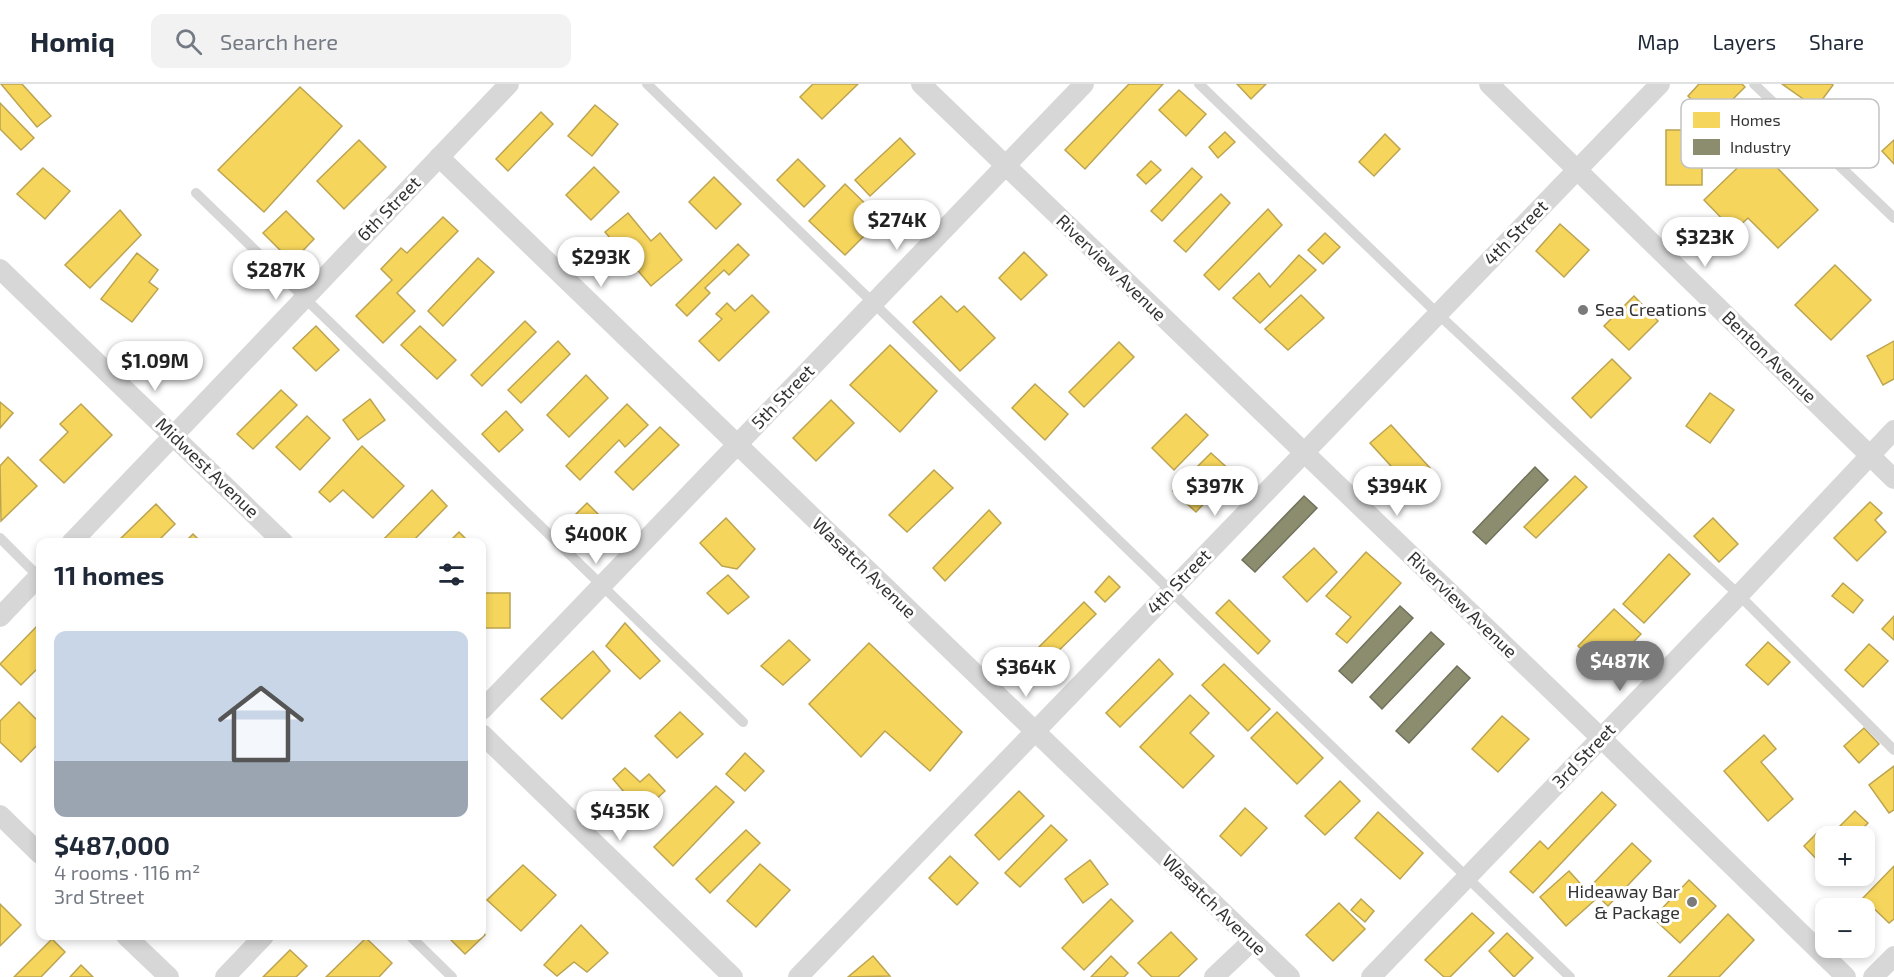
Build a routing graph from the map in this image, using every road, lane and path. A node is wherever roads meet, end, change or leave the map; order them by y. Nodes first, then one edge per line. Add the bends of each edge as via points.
1 (509, 84) edge
2 (647, 84) edge
3 (921, 84) edge
4 (1084, 84) edge
5 (1199, 84) edge
6 (1489, 84) edge
7 (1660, 84) edge
8 (1754, 84) edge
9 (1770, 99) edge
10 (439, 157) junction
11 (1005, 166) junction
12 (1842, 168) edge
13 (1577, 170) junction
14 (196, 193) dead end
15 (1894, 218) edge
16 (0, 268) edge
17 (305, 298) junction
18 (873, 303) junction
19 (1437, 314) junction
20 (1894, 430) edge
21 (173, 436) junction
22 (737, 445) junction
23 (1303, 453) junction
24 (1870, 456) junction
25 (1894, 479) edge
26 (0, 538) edge
27 (76, 538) edge
28 (279, 538) edge
29 (36, 572) edge
30 (36, 580) edge
31 (602, 585) junction
32 (1171, 591) junction
33 (1739, 595) junction
34 (0, 617) edge
35 (486, 706) edge
36 (743, 722) dead end
37 (1034, 732) junction
38 (486, 738) edge
39 (1601, 738) junction
40 (1894, 750) edge
41 (0, 815) edge
42 (36, 850) edge
43 (1467, 878) junction
44 (130, 940) edge
45 (260, 940) edge
46 (414, 940) edge
47 (1251, 942) junction
48 (1894, 956) edge
49 (169, 977) edge
50 (225, 977) edge
51 (452, 977) edge
52 (733, 977) edge
53 (798, 977) edge
54 (1214, 977) edge
55 (1290, 977) edge
56 (1371, 977) edge
57 (1570, 977) edge
58 (1846, 977) edge
59 (1873, 977) edge

1 - 10 street, 6th Street
2 - 18 lane
3 - 11 street, Riverview Avenue
4 - 11 street, 5th Street
5 - 19 lane
6 - 13 street, Benton Avenue
7 - 13 street, 4th Street
8 - 9 lane
10 - 17 street, 6th Street
10 - 22 street, Wasatch Avenue
11 - 18 street, 5th Street
11 - 23 street, Riverview Avenue
12 - 15 lane
13 - 19 street, 4th Street
13 - 24 street, Benton Avenue
14 - 17 lane
16 - 21 street, Midwest Avenue
17 - 21 street, 6th Street
17 - 31 lane
18 - 22 street, 5th Street
18 - 32 lane
19 - 23 street, 4th Street
19 - 33 lane
20 - 24 street, 3rd Street
21 - 27 street, 6th Street
21 - 28 street, Midwest Avenue
22 - 31 street, 5th Street
22 - 37 street, Wasatch Avenue
23 - 32 street, 4th Street
23 - 39 street, Riverview Avenue
24 - 25 street, Benton Avenue
24 - 33 street, 3rd Street
26 - 29 lane
30 - 34 street
31 - 35 street, 5th Street
31 - 36 lane
32 - 37 street, 4th Street
32 - 43 lane
33 - 39 street, 3rd Street
33 - 40 lane
37 - 47 street, Wasatch Avenue
37 - 53 street, 4th Street
38 - 52 street
39 - 43 street, 3rd Street
39 - 58 street, Riverview Avenue
41 - 42 street
43 - 56 street, 3rd Street
43 - 57 lane
44 - 49 street
45 - 50 street
46 - 51 lane
47 - 54 street
47 - 55 street, Wasatch Avenue
48 - 59 street

